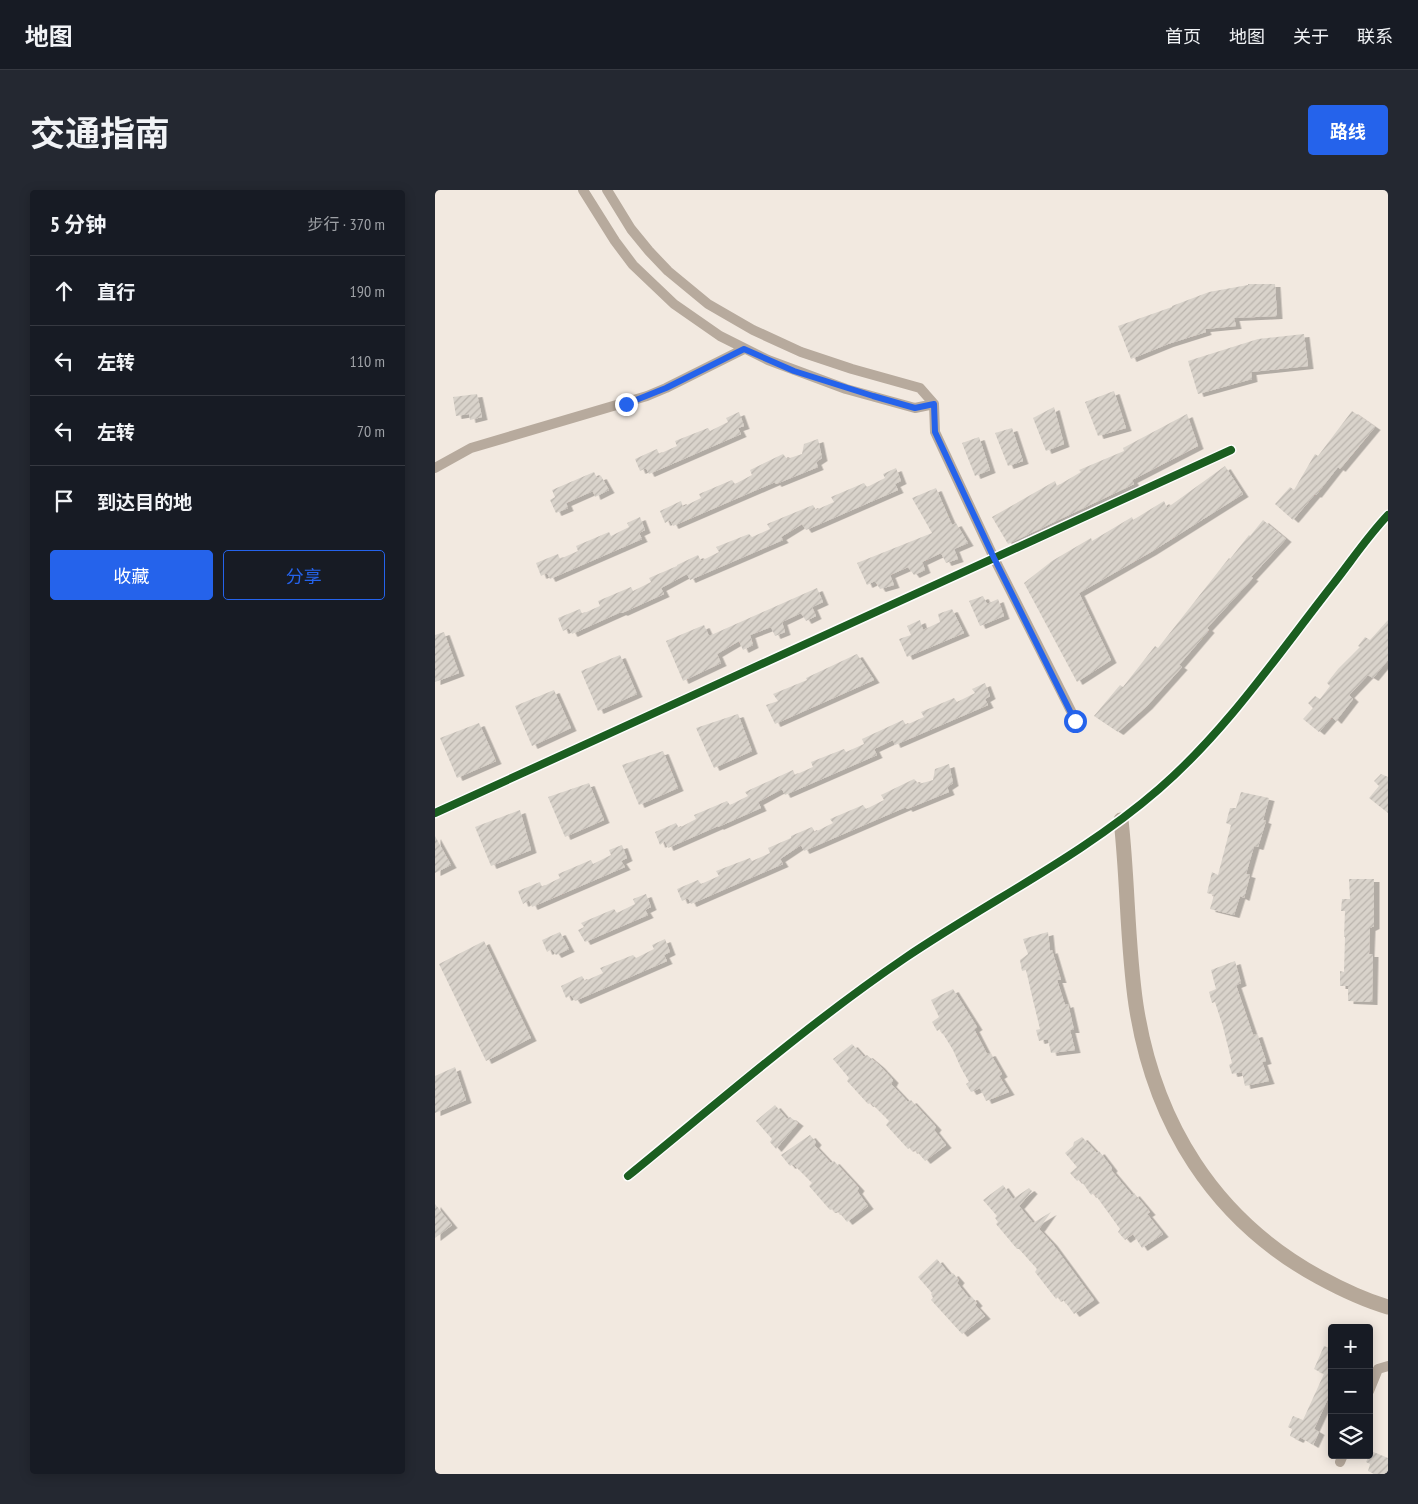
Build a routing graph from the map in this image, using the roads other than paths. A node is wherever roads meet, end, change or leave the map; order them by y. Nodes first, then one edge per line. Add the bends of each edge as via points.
1 (583, 190) edge
2 (607, 190) edge
3 (744, 349) junction
4 (934, 404) junction
5 (1231, 450) dead end
6 (435, 468) edge
7 (1388, 515) edge
8 (994, 558) junction
9 (1075, 721) dead end
10 (435, 813) edge
11 (1121, 820) junction
12 (628, 1176) dead end
13 (1388, 1307) edge
14 (1388, 1366) edge
15 (1373, 1381) edge

1 - 3 street via 615,241 653,286 696,321
2 - 4 street via 649,251 667,271 708,304 801,352 920,388
3 - 4 street via 794,371 864,394 915,408
3 - 6 street via 647,396 471,448
4 - 8 street via 935,432
5 - 8 street
7 - 11 street via 1210,739 1172,777
8 - 9 street
8 - 10 street
11 - 12 street via 1049,869 937,937 862,989 749,1076
11 - 13 street via 1133,983 1141,1030 1161,1101 1184,1147 1233,1212 1278,1252 1339,1288
14 - 15 street via 1378,1369

